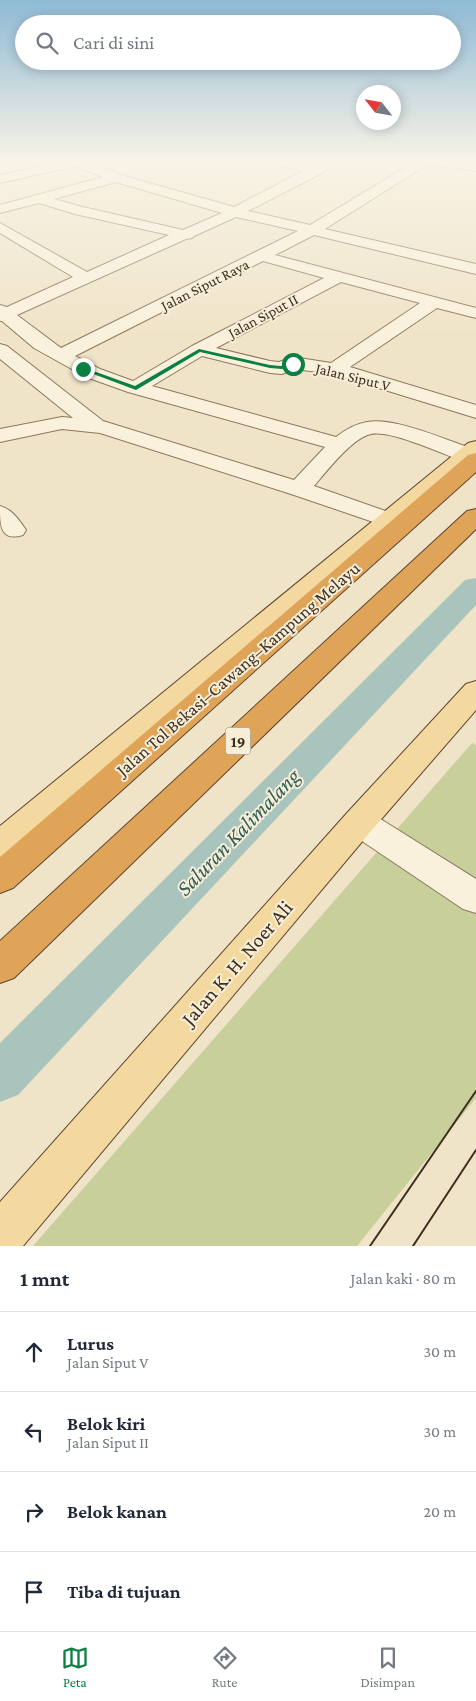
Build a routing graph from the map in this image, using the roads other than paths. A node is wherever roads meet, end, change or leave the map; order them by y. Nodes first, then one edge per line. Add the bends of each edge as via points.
1 (88, 219) edge
2 (116, 219) edge
3 (220, 219) edge
4 (266, 219) edge
5 (330, 219) edge
6 (0, 227) edge
7 (313, 230) junction
8 (116, 235) dead end
9 (186, 235) junction
10 (133, 243) dead end
11 (151, 251) junction
12 (262, 256) junction
13 (366, 268) dead end
14 (476, 269) edge
15 (344, 277) junction
16 (86, 278) junction
17 (434, 302) junction
18 (2, 313) edge
19 (476, 313) edge
20 (0, 350) edge
21 (199, 350) junction
22 (60, 356) junction
23 (335, 369) junction
24 (136, 388) junction
25 (476, 412) edge
26 (96, 426) junction
27 (0, 436) edge
28 (338, 448) junction
29 (473, 455) edge
30 (304, 483) junction
31 (476, 516) edge
32 (388, 520) junction
33 (476, 690) edge
34 (359, 822) junction
35 (0, 846) edge
36 (0, 878) edge
37 (476, 898) edge
38 (0, 966) edge
39 (0, 1237) edge

1 - 8 street
2 - 9 street
3 - 9 street
4 - 7 street
5 - 7 street, Jalan Siput Raya
6 - 16 street
7 - 12 street, Jalan Siput Raya
7 - 14 street via 390,255
9 - 11 street
10 - 11 street
11 - 16 street
12 - 15 street
12 - 22 street, Jalan Siput Raya
13 - 15 street, Jalan Siput II
15 - 17 street
15 - 21 street, Jalan Siput II
16 - 18 street
17 - 19 street
17 - 23 street
18 - 22 street
20 - 26 street
21 - 23 street, Jalan Siput V via 270,367 282,368 293,364
21 - 24 street, Jalan Siput II
22 - 24 street via 93,373
23 - 25 street, Jalan Siput V
24 - 28 street
26 - 27 street via 62,423
26 - 30 street
28 - 29 street via 358,432 376,428
28 - 30 street
29 - 32 main road
29 - 36 highway, Jalan Tol Bekasi–Cawang–Kampung Melayu
30 - 32 street
31 - 38 highway, 19
32 - 35 main road
33 - 34 main road, Jalan K. H. Noer Ali
34 - 37 street
34 - 39 main road, Jalan K. H. Noer Ali

